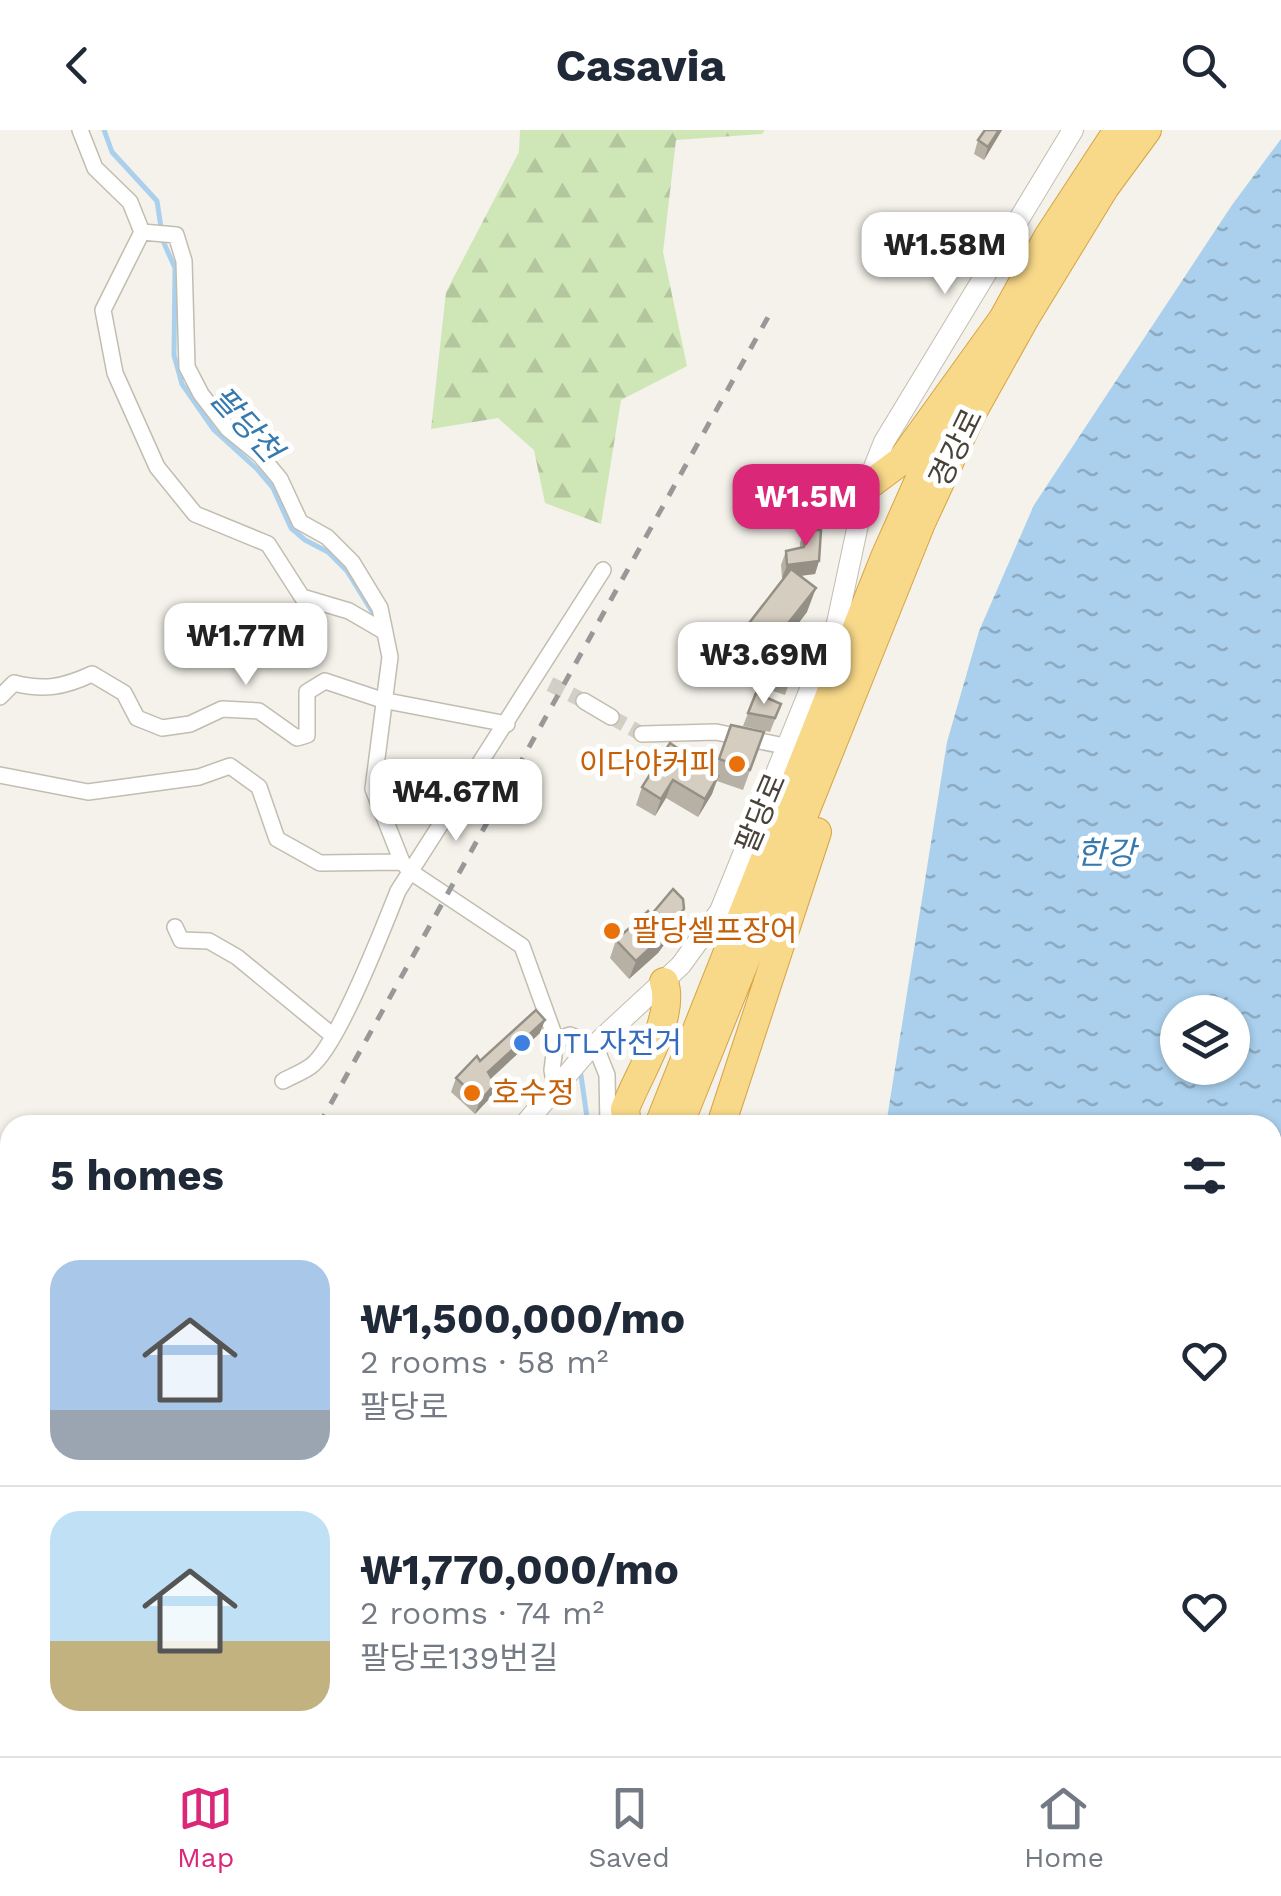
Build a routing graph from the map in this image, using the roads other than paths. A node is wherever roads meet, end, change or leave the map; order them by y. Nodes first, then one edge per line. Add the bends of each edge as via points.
1 (80, 130) edge
2 (1073, 130) edge
3 (1118, 130) edge
4 (1147, 130) edge
5 (1164, 130) edge
6 (147, 232) junction
7 (1014, 318) junction
8 (866, 487) junction
9 (604, 570) dead end
10 (384, 632) junction
11 (534, 673) junction
12 (550, 684) tunnel mouth
13 (0, 698) edge
14 (382, 700) junction
15 (584, 702) tunnel mouth
16 (851, 702) junction
17 (610, 716) tunnel mouth
18 (507, 724) junction
19 (642, 734) tunnel mouth
20 (790, 746) junction
21 (0, 775) edge
22 (407, 867) junction
23 (174, 927) dead end
24 (664, 982) junction
25 (332, 1036) junction
26 (556, 1040) junction
27 (590, 1050) junction
28 (283, 1080) dead end
29 (560, 1081) junction
30 (532, 1115) edge
31 (608, 1115) edge
32 (626, 1115) edge
33 (663, 1115) edge
34 (684, 1115) edge
35 (724, 1115) edge

1 - 6 street via 95,168 130,202
2 - 8 street, 팔당로 via 884,442
3 - 7 highway, 경강로 via 1048,237
4 - 7 highway, 경강로
5 - 7 highway via 1079,254
6 - 10 street via 176,235 184,261 187,366 194,380 228,429 280,479 300,522 352,562 380,608
6 - 10 street via 102,310 114,374 157,467 194,514 268,544 302,597 349,611
7 - 8 highway via 901,461
7 - 16 highway, 경강로 via 921,522
7 - 33 highway, 경강로 via 937,440 885,557
8 - 20 street, 팔당로 via 837,623
9 - 11 street
10 - 14 street via 390,657
11 - 12 street
11 - 18 street
13 - 14 street via 14,684 39,690 92,674 124,693 137,718 162,728 190,724 222,708 259,711 297,738 307,735 306,692 326,681
14 - 18 street
14 - 22 street via 373,789
15 - 17 street
16 - 34 highway, 경강로
16 - 35 highway via 838,772
18 - 22 street
19 - 20 street via 716,732
20 - 24 street, 팔당로 via 720,910
21 - 22 street via 88,792 199,777 230,766 259,787 276,840 320,862
22 - 25 street
22 - 26 street via 522,946
23 - 25 street via 181,940 209,941 237,957
24 - 27 street, 팔당로
24 - 32 highway via 665,1015
25 - 28 street via 314,1064
26 - 27 street via 570,1035
26 - 29 street via 552,1070
27 - 29 street, 팔당로
27 - 31 street via 607,1075
29 - 30 street, 팔당로

